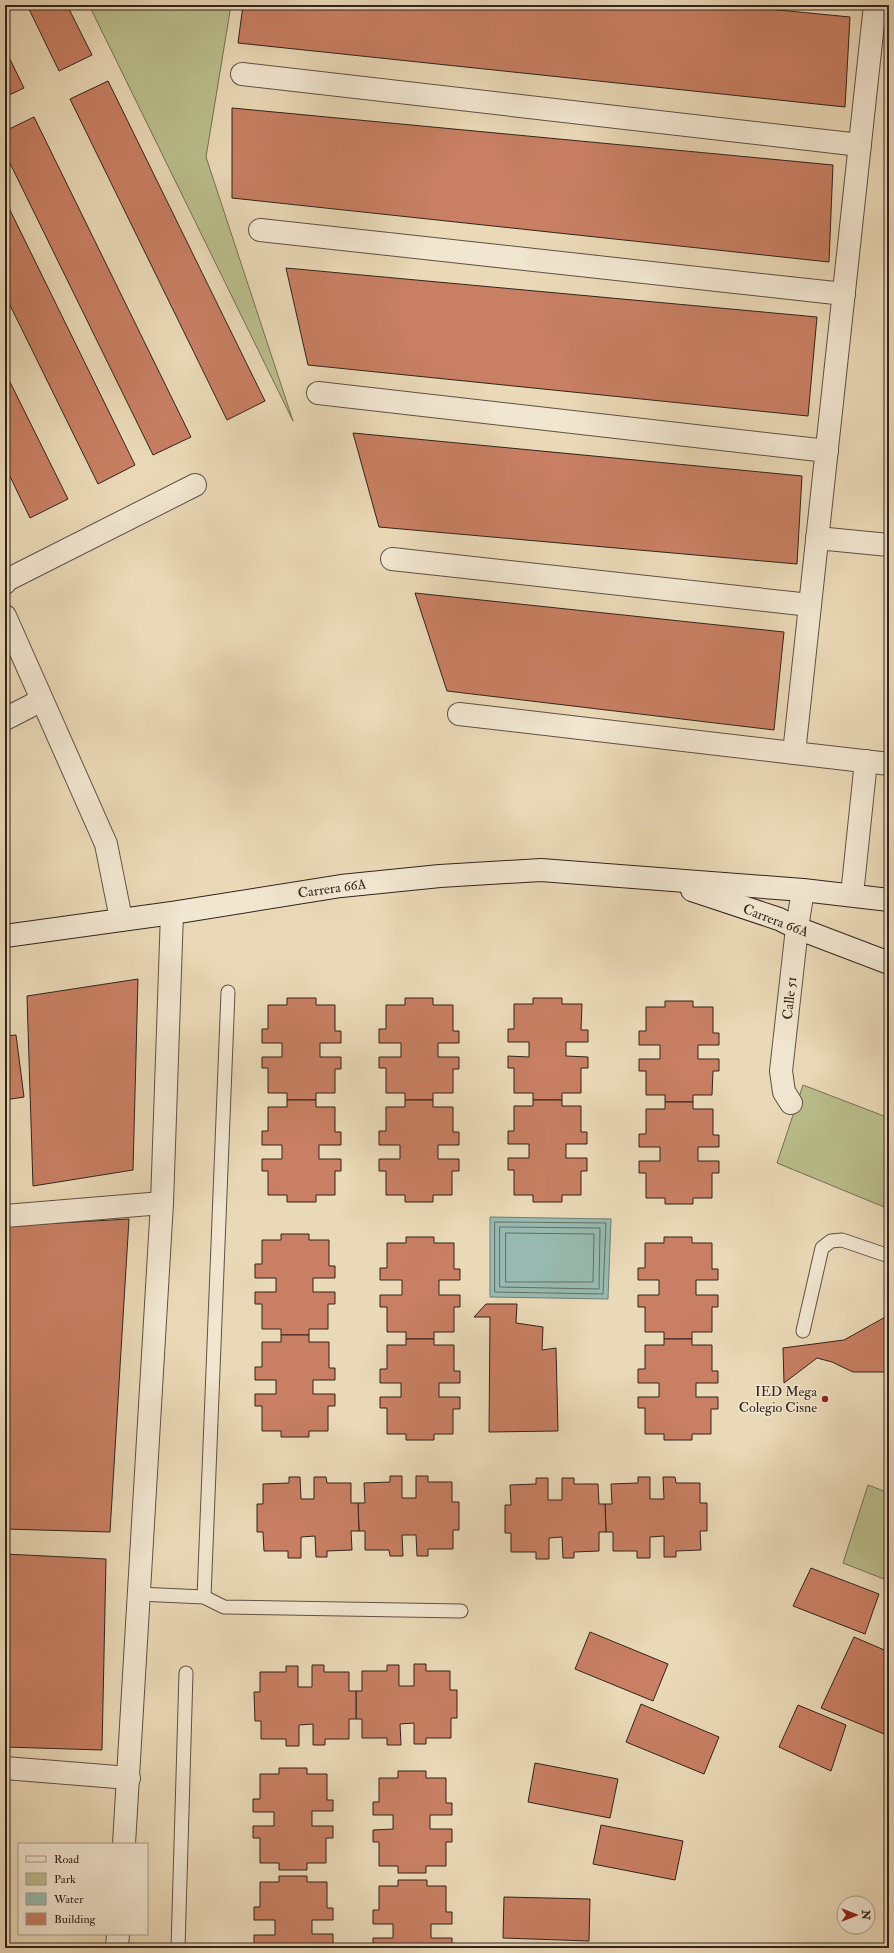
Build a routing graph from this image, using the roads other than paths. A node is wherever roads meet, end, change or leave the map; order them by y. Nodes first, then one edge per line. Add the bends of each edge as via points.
1 (875, 5) edge
2 (242, 74) dead end
3 (860, 145) junction
4 (260, 230) dead end
5 (844, 294) junction
6 (318, 393) dead end
7 (827, 451) junction
8 (194, 485) dead end
9 (817, 538) junction
10 (889, 545) edge
11 (392, 559) dead end
12 (5, 583) edge
13 (810, 605) junction
14 (5, 616) edge
15 (42, 700) junction
16 (459, 714) dead end
17 (5, 719) edge
18 (794, 753) junction
19 (866, 761) junction
20 (889, 764) edge
21 (661, 879) junction
22 (803, 890) junction
23 (852, 895) junction
24 (889, 900) edge
25 (172, 914) junction
26 (122, 919) junction
27 (797, 928) junction
28 (5, 936) edge
29 (889, 963) edge
30 (228, 992) dead end
31 (791, 1103) dead end
32 (162, 1203) junction
33 (5, 1216) edge
34 (889, 1256) edge
35 (803, 1331) dead end
36 (138, 1594) junction
37 (204, 1597) junction
38 (461, 1611) dead end
39 (186, 1673) dead end
40 (5, 1768) edge
41 (129, 1778) junction
42 (124, 1843) edge
43 (118, 1935) edge
44 (117, 1948) edge
45 (178, 1948) edge

1 - 3 street
2 - 3 street
3 - 5 street
4 - 5 street
5 - 7 street
6 - 7 street
7 - 9 street
8 - 12 street via 6,580
9 - 10 street
9 - 13 street
11 - 13 street
13 - 18 street
14 - 15 street
15 - 17 street
15 - 26 street via 106,844
16 - 18 street
18 - 19 street
19 - 20 street
19 - 23 street
21 - 22 street, Carrera 66A
21 - 25 street, Carrera 66A via 541,870 440,876 341,886
21 - 27 street, Carrera 66A via 779,919
22 - 23 street, Carrera 66A
22 - 27 street, Calle 51
23 - 24 street, Carrera 66A
25 - 26 street, Carrera 66A
25 - 32 street
26 - 28 street, Carrera 66A
27 - 29 street, Carrera 66A
27 - 31 street, Calle 51 via 782,1071 784,1092
30 - 37 lane
32 - 33 street
32 - 36 street
34 - 35 lane via 842,1240 831,1241 822,1248
36 - 37 lane
36 - 41 street
37 - 38 lane via 224,1607
39 - 45 lane
40 - 41 street
41 - 42 street
43 - 44 street

